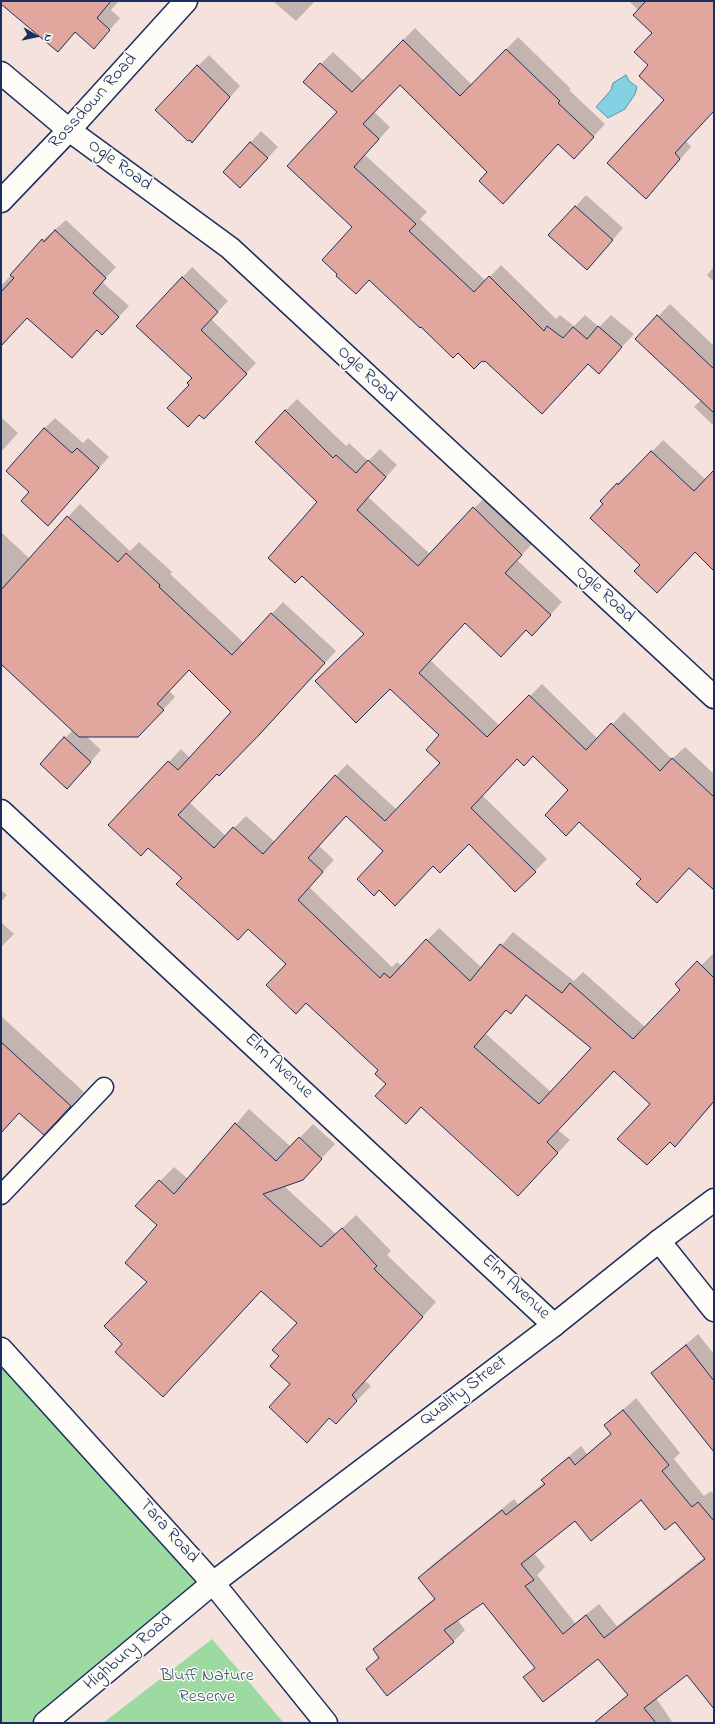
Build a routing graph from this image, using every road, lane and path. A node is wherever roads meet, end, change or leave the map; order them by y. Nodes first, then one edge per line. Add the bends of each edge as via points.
1 (186, 1) edge
2 (1, 73) edge
3 (69, 130) junction
4 (1, 201) edge
5 (714, 697) edge
6 (1, 811) edge
7 (104, 1088) dead end
8 (1, 1194) edge
9 (714, 1200) edge
10 (658, 1241) junction
11 (714, 1310) edge
12 (554, 1325) junction
13 (1, 1349) edge
14 (213, 1583) junction
15 (45, 1723) edge
16 (326, 1723) edge

1 - 3 street, Rossdown Road
2 - 3 street, Ogle Road
3 - 4 street, Rossdown Road
3 - 5 street, Ogle Road via 230,248
6 - 12 street, Elm Avenue
7 - 8 lane
9 - 10 street, Quality Street
10 - 11 street
10 - 12 street, Quality Street
12 - 14 street, Quality Street
13 - 14 street, Tara Road
14 - 15 street, Highbury Road
14 - 16 street, Tara Road

